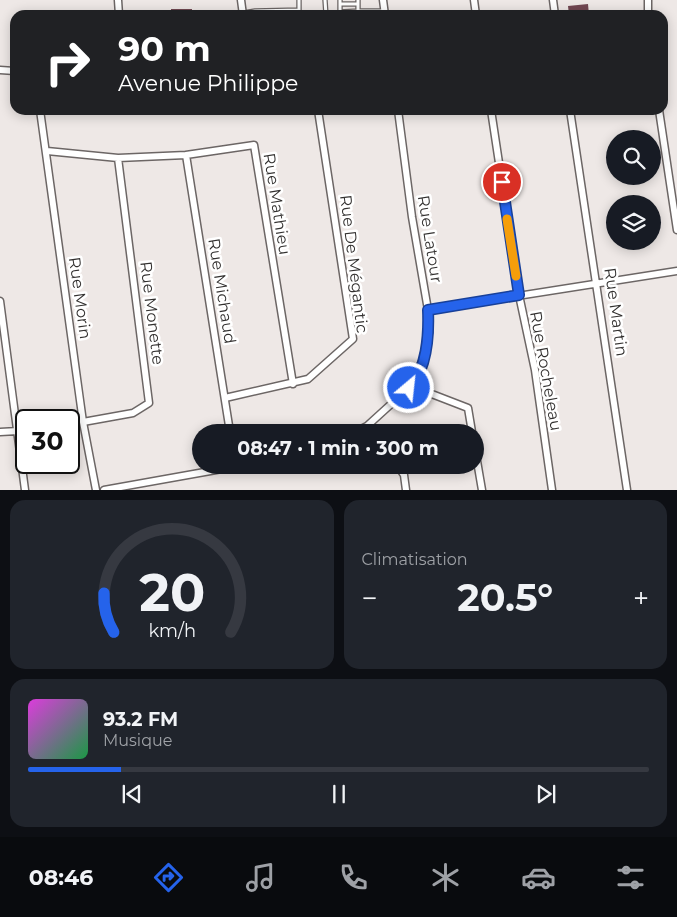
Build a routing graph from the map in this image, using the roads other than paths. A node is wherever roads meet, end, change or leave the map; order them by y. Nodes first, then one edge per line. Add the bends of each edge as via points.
1 (299, 0) edge
2 (340, 2) edge
3 (358, 2) edge
4 (299, 10) edge
5 (41, 115) edge
6 (319, 115) edge
7 (399, 115) edge
8 (492, 115) edge
9 (571, 115) edge
10 (660, 115) edge
11 (47, 152) junction
12 (186, 155) junction
13 (118, 158) junction
14 (677, 230) edge
15 (677, 271) edge
16 (598, 283) junction
17 (519, 295) junction
18 (0, 301) edge
19 (428, 310) junction
20 (293, 384) junction
21 (411, 386) junction
22 (225, 398) junction
23 (15, 409) edge
24 (83, 422) junction
25 (229, 424) edge
26 (369, 424) edge
27 (471, 424) edge
28 (15, 431) edge
29 (0, 432) edge
30 (23, 474) edge
31 (192, 474) edge
32 (403, 474) edge
33 (479, 474) edge
34 (25, 490) edge
35 (96, 490) edge
36 (104, 490) edge
37 (406, 490) edge
38 (482, 490) edge
39 (552, 490) edge
40 (627, 490) edge

1 - 4 lane
2 - 3 lane
5 - 11 street, Rue Morin
6 - 20 street, Rue De Mégantic via 353,340 308,379
7 - 19 street, Rue Latour
8 - 17 street, Rue Rocheleau
9 - 16 street, Rue Martin
10 - 14 street
11 - 13 street, Rue Mathieu
11 - 24 street, Rue Morin
12 - 13 street, Rue Mathieu
12 - 20 street, Rue Mathieu via 254,145
12 - 22 street, Rue Michaud
13 - 24 street, Rue Monette via 149,403 133,413
15 - 16 street
16 - 17 street
16 - 40 street, Rue Martin
17 - 19 street
17 - 39 street, Rue Rocheleau via 535,370
18 - 23 street
19 - 21 street, Rue Latour via 429,332 424,359
20 - 22 street, Rue De Mégantic
21 - 26 street, Rue Latour
21 - 27 street via 468,408
22 - 25 street, Rue Michaud
24 - 35 street, Rue Morin
28 - 29 street
30 - 34 street
31 - 36 street
32 - 37 street
33 - 38 street

